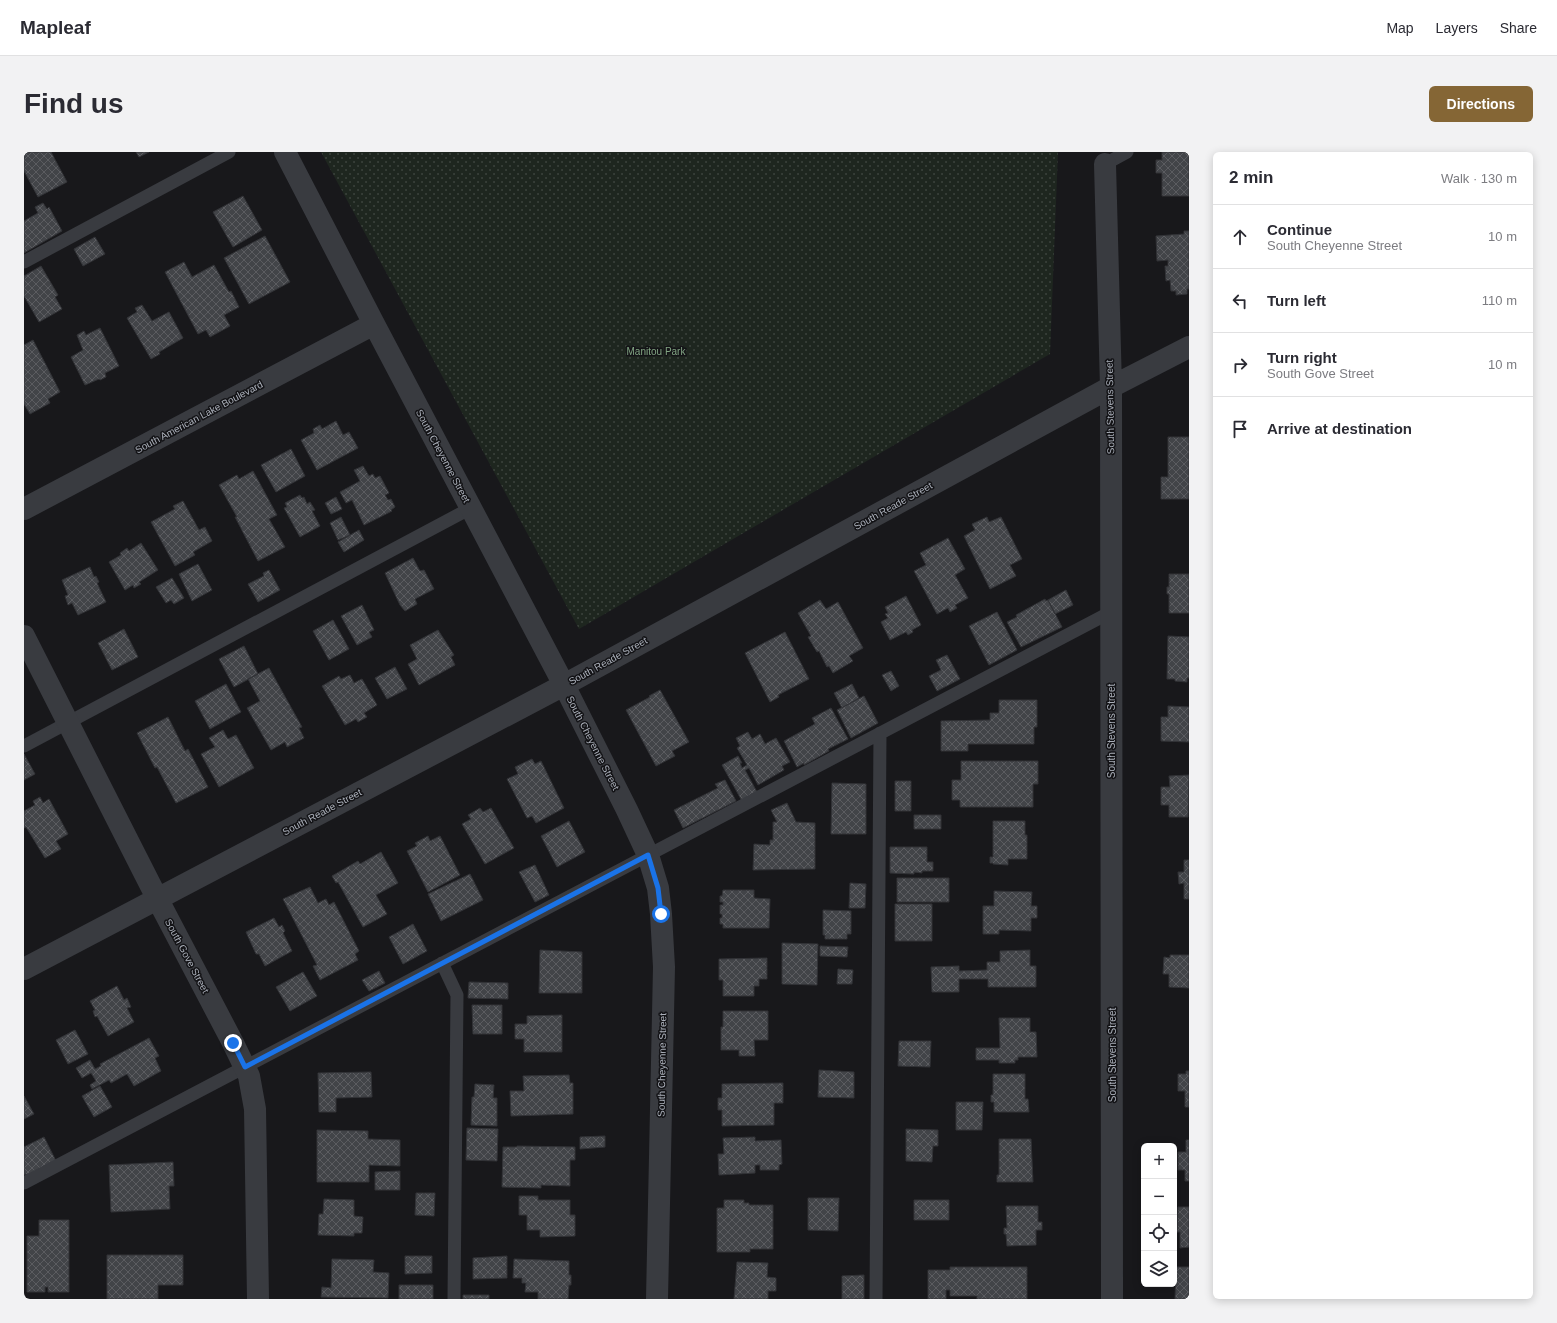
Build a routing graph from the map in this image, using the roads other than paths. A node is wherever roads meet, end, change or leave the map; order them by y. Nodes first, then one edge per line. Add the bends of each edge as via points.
1 (229, 152) edge
2 (285, 152) edge
3 (1127, 152) edge
4 (1105, 164) joint
5 (24, 262) edge
6 (374, 324) junction
7 (1189, 347) edge
8 (1111, 387) junction
9 (471, 508) junction
10 (24, 509) edge
11 (1111, 612) junction
12 (24, 636) edge
13 (564, 685) junction
14 (68, 723) junction
15 (880, 733) junction
16 (24, 746) edge
17 (648, 855) junction
18 (156, 898) junction
19 (442, 963) junction
20 (24, 969) edge
21 (245, 1067) junction
22 (24, 1183) edge
23 (258, 1299) edge
24 (454, 1299) edge
25 (657, 1299) edge
26 (876, 1299) edge
27 (1112, 1299) edge

1 - 5 lane
2 - 6 street, South Cheyenne Street
3 - 4 lane
4 - 8 street, South Stevens Street
6 - 9 street, South Cheyenne Street
6 - 10 street, South American Lake Boulevard
7 - 8 street, South Reade Street
8 - 11 street, South Stevens Street
8 - 13 street, South Reade Street
9 - 13 street, South Cheyenne Street
9 - 14 lane
11 - 15 lane
11 - 27 street, South Stevens Street
12 - 14 street, South Gove Street
13 - 17 street, South Cheyenne Street
13 - 18 street, South Reade Street
14 - 16 lane
14 - 18 street, South Gove Street
15 - 17 lane
15 - 26 lane
17 - 19 lane
17 - 25 street, South Cheyenne Street via 658,888 664,967
18 - 20 street, South Reade Street
18 - 21 street, South Gove Street
19 - 21 lane
19 - 24 lane via 457,995
21 - 22 lane
21 - 23 street, South Gove Street via 255,1109

